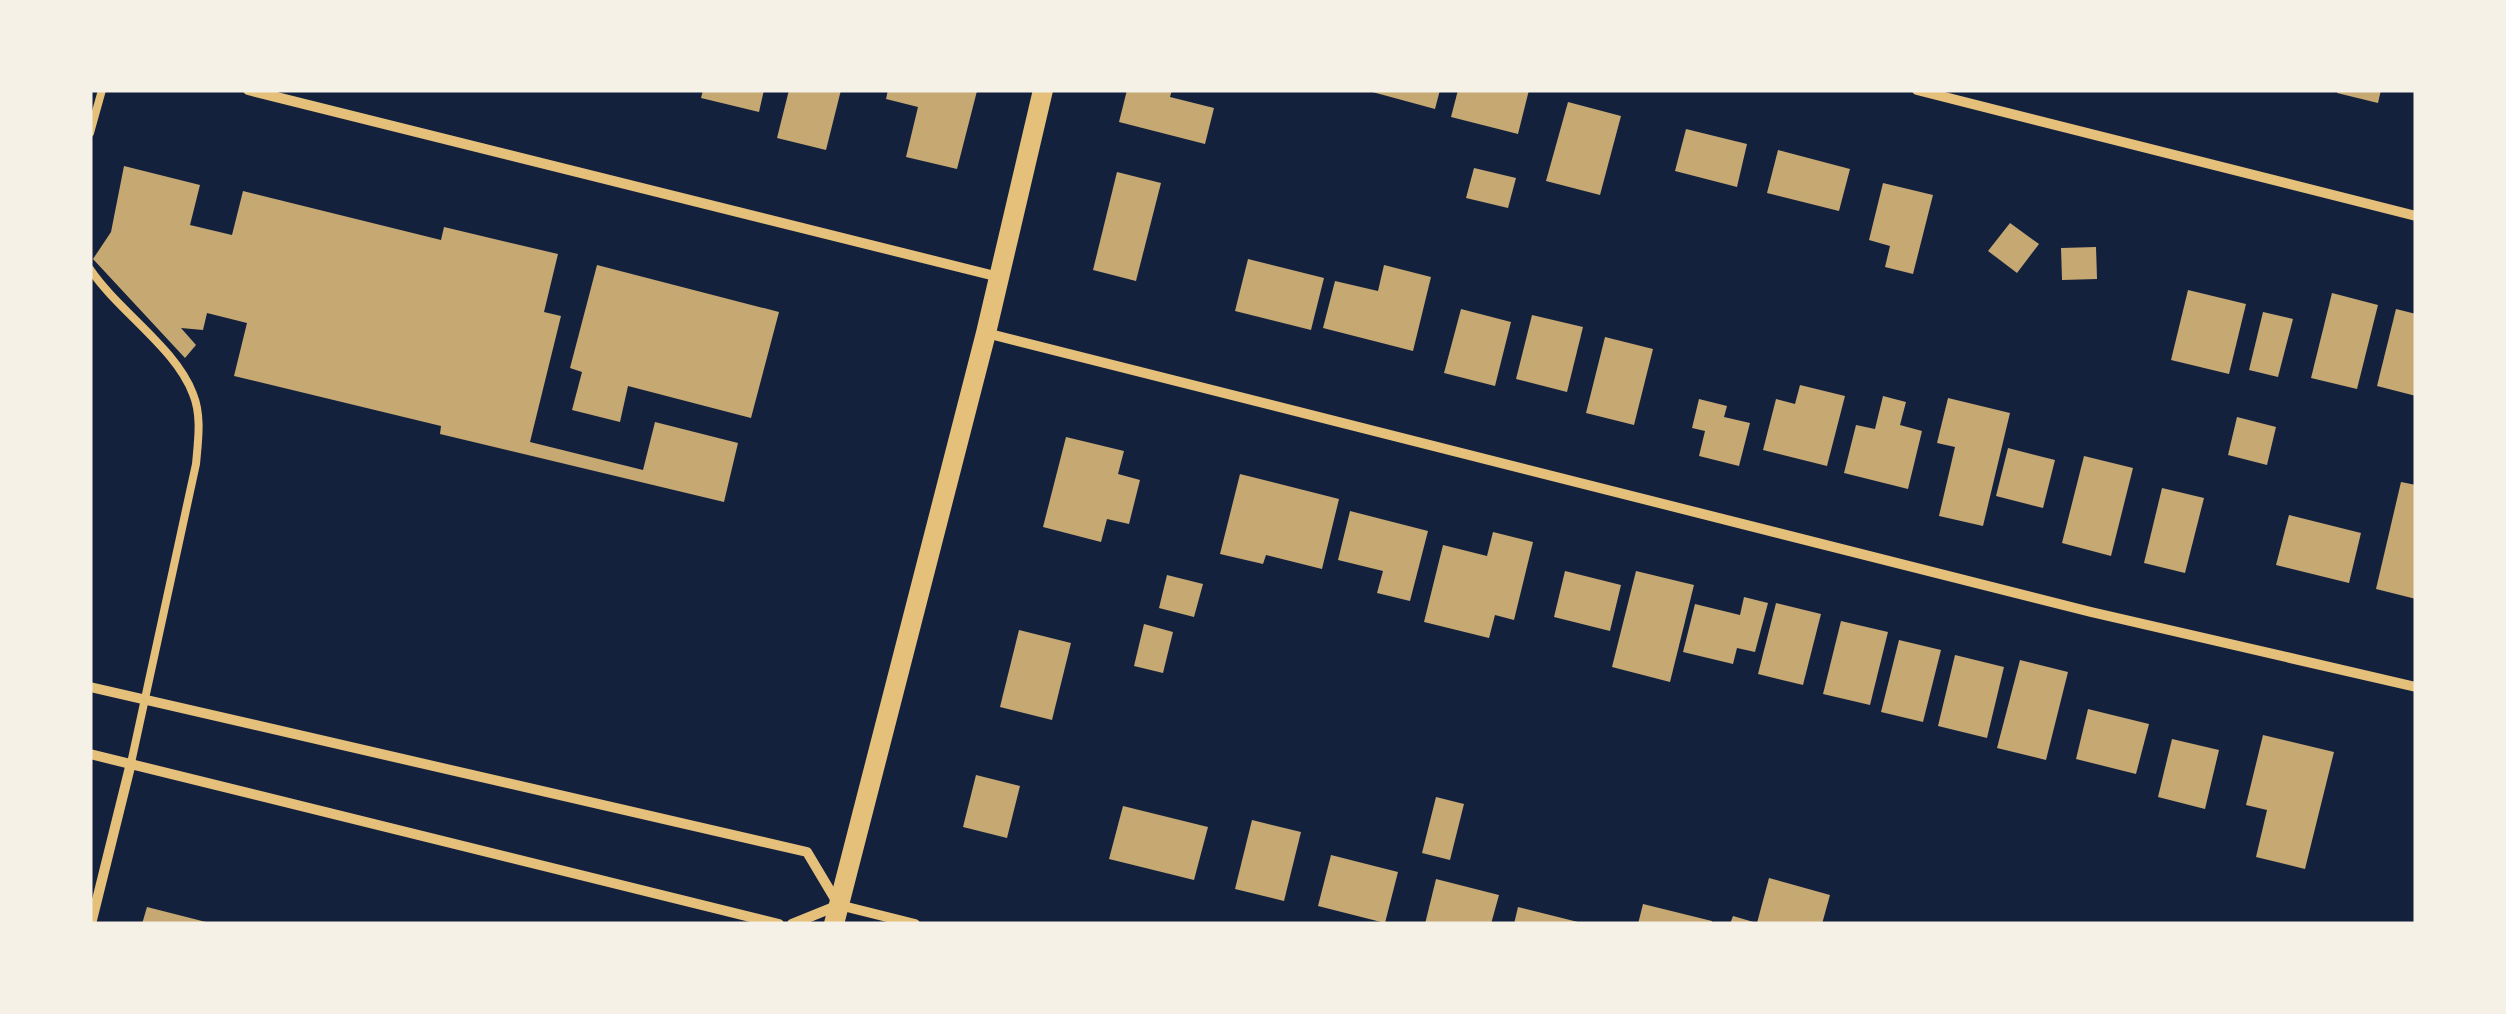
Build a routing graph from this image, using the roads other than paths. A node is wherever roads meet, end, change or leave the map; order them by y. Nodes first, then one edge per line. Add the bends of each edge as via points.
1 (102, 90) edge
2 (248, 90) edge
3 (1044, 90) edge
4 (1917, 90) edge
5 (90, 133) edge
6 (2416, 216) edge
7 (90, 269) edge
8 (999, 277) junction
9 (986, 333) junction
10 (90, 687) edge
11 (2416, 687) edge
12 (144, 698) junction
13 (90, 754) edge
14 (132, 762) junction
15 (836, 914) edge
16 (91, 924) edge
17 (779, 924) edge
18 (792, 924) edge
19 (915, 924) edge

1 - 5 lane
2 - 8 street
3 - 8 main road
4 - 6 street
7 - 12 lane via 175,364 194,395 200,430
8 - 9 main road
9 - 11 street via 2091,612
9 - 15 main road
10 - 12 street
12 - 14 lane
12 - 15 street via 807,852
13 - 14 street
14 - 16 street
14 - 17 street
15 - 18 street
15 - 19 street

